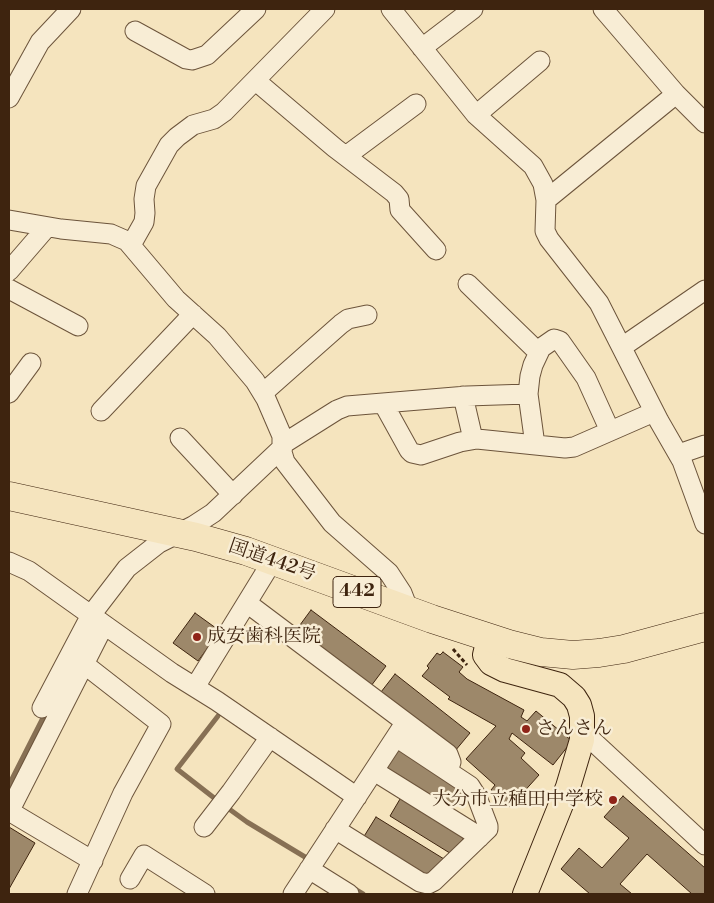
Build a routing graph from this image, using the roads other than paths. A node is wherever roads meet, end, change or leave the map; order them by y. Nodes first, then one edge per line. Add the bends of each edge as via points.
1 (71, 9) edge
2 (256, 9) edge
3 (326, 9) edge
4 (391, 9) edge
5 (473, 9) edge
6 (609, 11) edge
7 (135, 31) dead end
8 (422, 48) junction
9 (540, 61) dead end
10 (256, 81) junction
11 (676, 94) junction
12 (9, 98) edge
13 (416, 104) dead end
14 (476, 115) junction
15 (705, 123) edge
16 (346, 156) junction
17 (546, 200) junction
18 (9, 220) edge
19 (47, 227) junction
20 (131, 245) junction
21 (436, 250) dead end
22 (9, 271) edge
23 (468, 284) dead end
24 (9, 289) edge
25 (705, 290) edge
26 (193, 314) junction
27 (367, 315) dead end
28 (78, 326) dead end
29 (622, 347) junction
30 (538, 352) junction
31 (31, 363) dead end
32 (9, 393) edge
33 (263, 393) junction
34 (528, 394) junction
35 (463, 396) junction
36 (383, 403) junction
37 (101, 411) dead end
38 (654, 412) junction
39 (610, 431) junction
40 (180, 438) dead end
41 (473, 439) junction
42 (705, 444) edge
43 (535, 445) junction
44 (283, 446) junction
45 (679, 454) junction
46 (233, 495) junction
47 (9, 496) edge
48 (705, 524) edge
49 (178, 533) junction
50 (273, 560) junction
51 (9, 562) edge
52 (247, 603) junction
53 (409, 611) junction
54 (98, 620) junction
55 (705, 627) edge
56 (489, 638) junction
57 (84, 664) junction
58 (195, 687) junction
59 (42, 708) dead end
60 (401, 730) junction
61 (583, 732) junction
62 (270, 737) junction
63 (374, 771) junction
64 (356, 797) junction
65 (9, 812) edge
66 (204, 826) dead end
67 (336, 829) junction
68 (480, 837) junction
69 (705, 846) edge
70 (93, 861) junction
71 (309, 869) junction
72 (130, 879) dead end
73 (77, 894) edge
74 (205, 894) edge
75 (292, 894) edge
76 (349, 894) edge
77 (525, 894) edge

1 - 12 street via 40,42
2 - 7 street via 207,54 192,60
3 - 10 street
4 - 8 street
5 - 8 street
6 - 11 street
8 - 14 street
9 - 14 street
10 - 16 street
10 - 20 street via 219,116 193,125 169,145 146,186 144,222
11 - 15 street
11 - 17 street
13 - 16 street
14 - 17 street via 533,166 543,184
16 - 21 street via 394,193 400,210
17 - 29 street via 547,235 594,294
18 - 19 street
19 - 20 street via 111,234
19 - 22 street
20 - 26 street via 176,299
23 - 30 street
24 - 28 street
25 - 29 street
26 - 33 street via 217,336
26 - 37 street
27 - 33 street via 341,324
29 - 38 street
30 - 34 street
30 - 39 street via 551,340 560,341 586,378
31 - 32 street
33 - 44 street via 282,436
34 - 35 street
34 - 43 street
35 - 36 street
35 - 41 street
36 - 41 street via 412,453 421,455
36 - 44 street via 337,410
38 - 39 street
38 - 45 street
39 - 43 street via 574,447
40 - 46 street
41 - 43 street
42 - 45 street
44 - 46 street
44 - 53 street via 285,462 311,497 340,532 389,573
45 - 48 street
46 - 49 street via 204,520
47 - 49 highway, 国道442号 / 442
49 - 50 highway, 国道442号 / 442
49 - 54 street via 150,549 127,568
50 - 52 street
50 - 53 highway, 国道442号 / 442
51 - 54 street via 29,571
52 - 58 street
52 - 60 street
53 - 56 highway, 国道442号 / 442
54 - 57 street
54 - 58 street
54 - 59 street
55 - 56 highway, 国道442号 / 442 via 618,650 585,654 541,652
56 - 61 main road via 485,654 491,663 505,670 556,683 570,692 579,705
57 - 65 street
57 - 70 street via 161,724 123,793
58 - 62 street
60 - 63 street
60 - 68 street via 470,786 489,828
61 - 69 street
61 - 77 main road via 568,787
62 - 64 street
62 - 66 street
63 - 64 street
63 - 68 street
64 - 67 street
65 - 70 street
67 - 68 street via 428,884
67 - 71 street
70 - 73 street
71 - 75 street
71 - 76 street
72 - 74 street via 144,854

